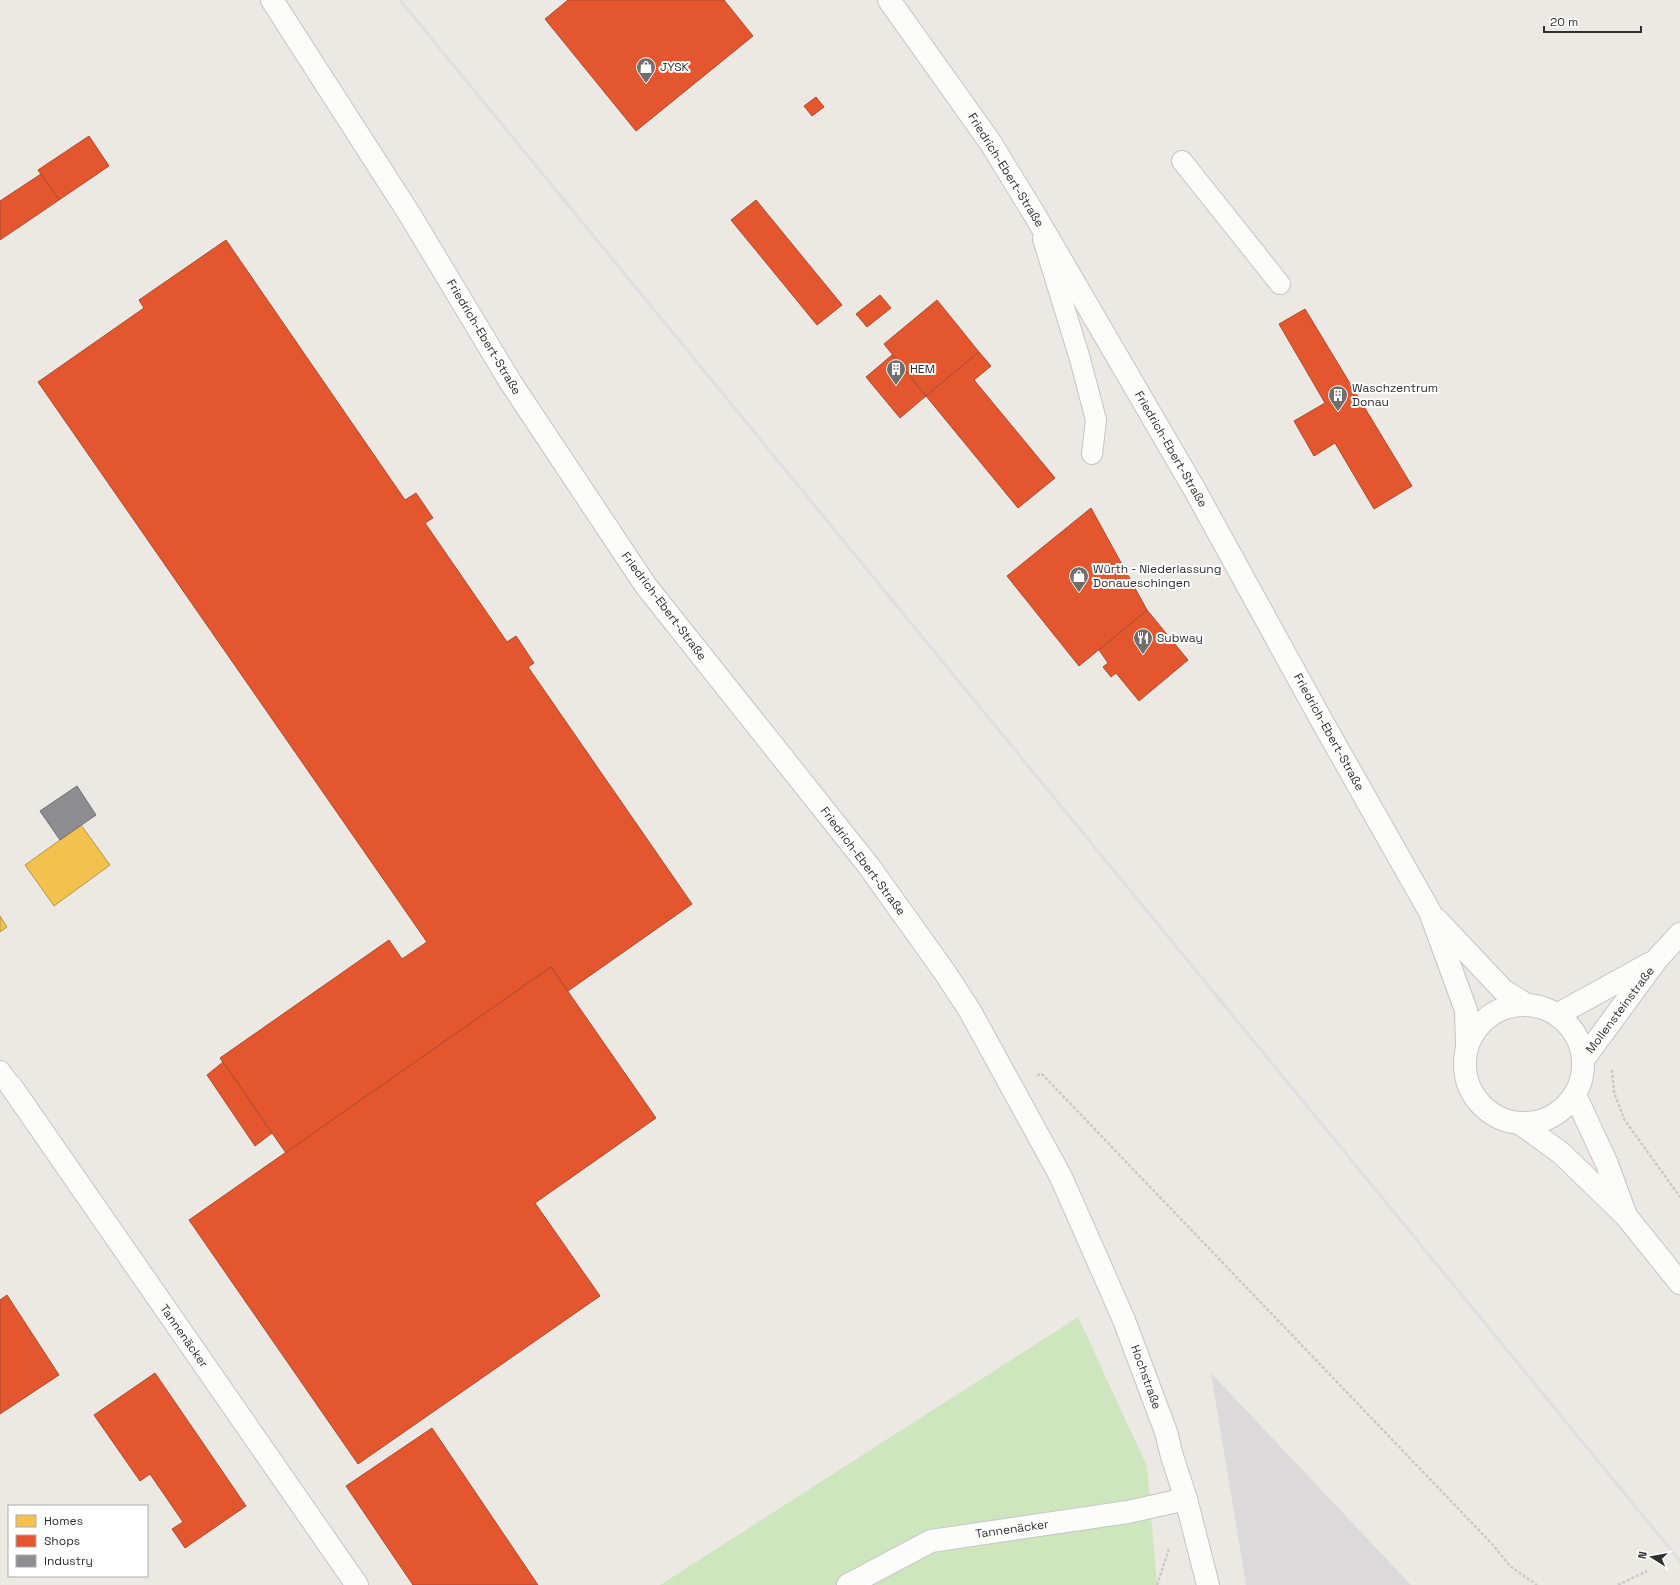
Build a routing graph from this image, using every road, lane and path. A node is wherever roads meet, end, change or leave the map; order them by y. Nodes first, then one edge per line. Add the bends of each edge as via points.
1 (272, 0) edge
2 (889, 0) edge
3 (1182, 161) dead end
4 (1036, 216) junction
5 (1280, 284) dead end
6 (1092, 454) dead end
7 (1430, 912) junction
8 (1680, 934) edge
9 (1658, 960) junction
10 (1525, 1004) junction
11 (1557, 1015) junction
12 (1467, 1045) junction
13 (1583, 1060) junction
14 (1612, 1068) dead end
15 (5, 1078) edge
16 (1009, 1080) junction
17 (1575, 1095) junction
18 (1521, 1124) junction
19 (1061, 1177) joint
20 (1680, 1197) edge
21 (1626, 1216) junction
22 (1680, 1283) edge
23 (1186, 1499) junction
24 (1647, 1571) dead end
25 (357, 1585) edge
26 (848, 1585) edge
27 (1208, 1585) edge
28 (1537, 1585) edge
29 (1618, 1585) edge

1 - 16 street, Friedrich-Ebert-Straße via 410,215 511,383 646,586 868,866 946,974
2 - 4 street, Friedrich-Ebert-Straße via 990,142
3 - 5 lane
4 - 6 lane via 1096,420
4 - 7 street, Friedrich-Ebert-Straße via 1196,492
7 - 10 street, Friedrich-Ebert-Straße via 1503,990
7 - 12 street, Friedrich-Ebert-Straße via 1466,1010
8 - 9 street, Mollensteinstraße
9 - 11 street, Mollensteinstraße
9 - 13 street, Mollensteinstraße
10 - 11 street, Friedrich-Ebert-Straße via 1542,1007
10 - 12 street, Friedrich-Ebert-Straße via 1510,1006 1490,1015 1474,1031
11 - 13 street, Friedrich-Ebert-Straße via 1575,1034
12 - 18 street, Friedrich-Ebert-Straße via 1464,1072 1469,1088 1478,1102 1490,1113 1505,1121
13 - 17 street, Friedrich-Ebert-Straße via 1582,1078
14 - 20 path via 1614,1092 1624,1119
15 - 25 street, Tannenäcker
16 - 19 street, Friedrich-Ebert-Straße
16 - 28 path via 1042,1074 1510,1566
17 - 18 street, Friedrich-Ebert-Straße via 1552,1117
17 - 21 street via 1607,1164
18 - 21 street via 1560,1153
19 - 23 street, Hochstraße via 1124,1320 1166,1432
21 - 22 street
23 - 26 street, Tannenäcker via 1128,1512 931,1541
23 - 27 street, Hochstraße
24 - 29 path

